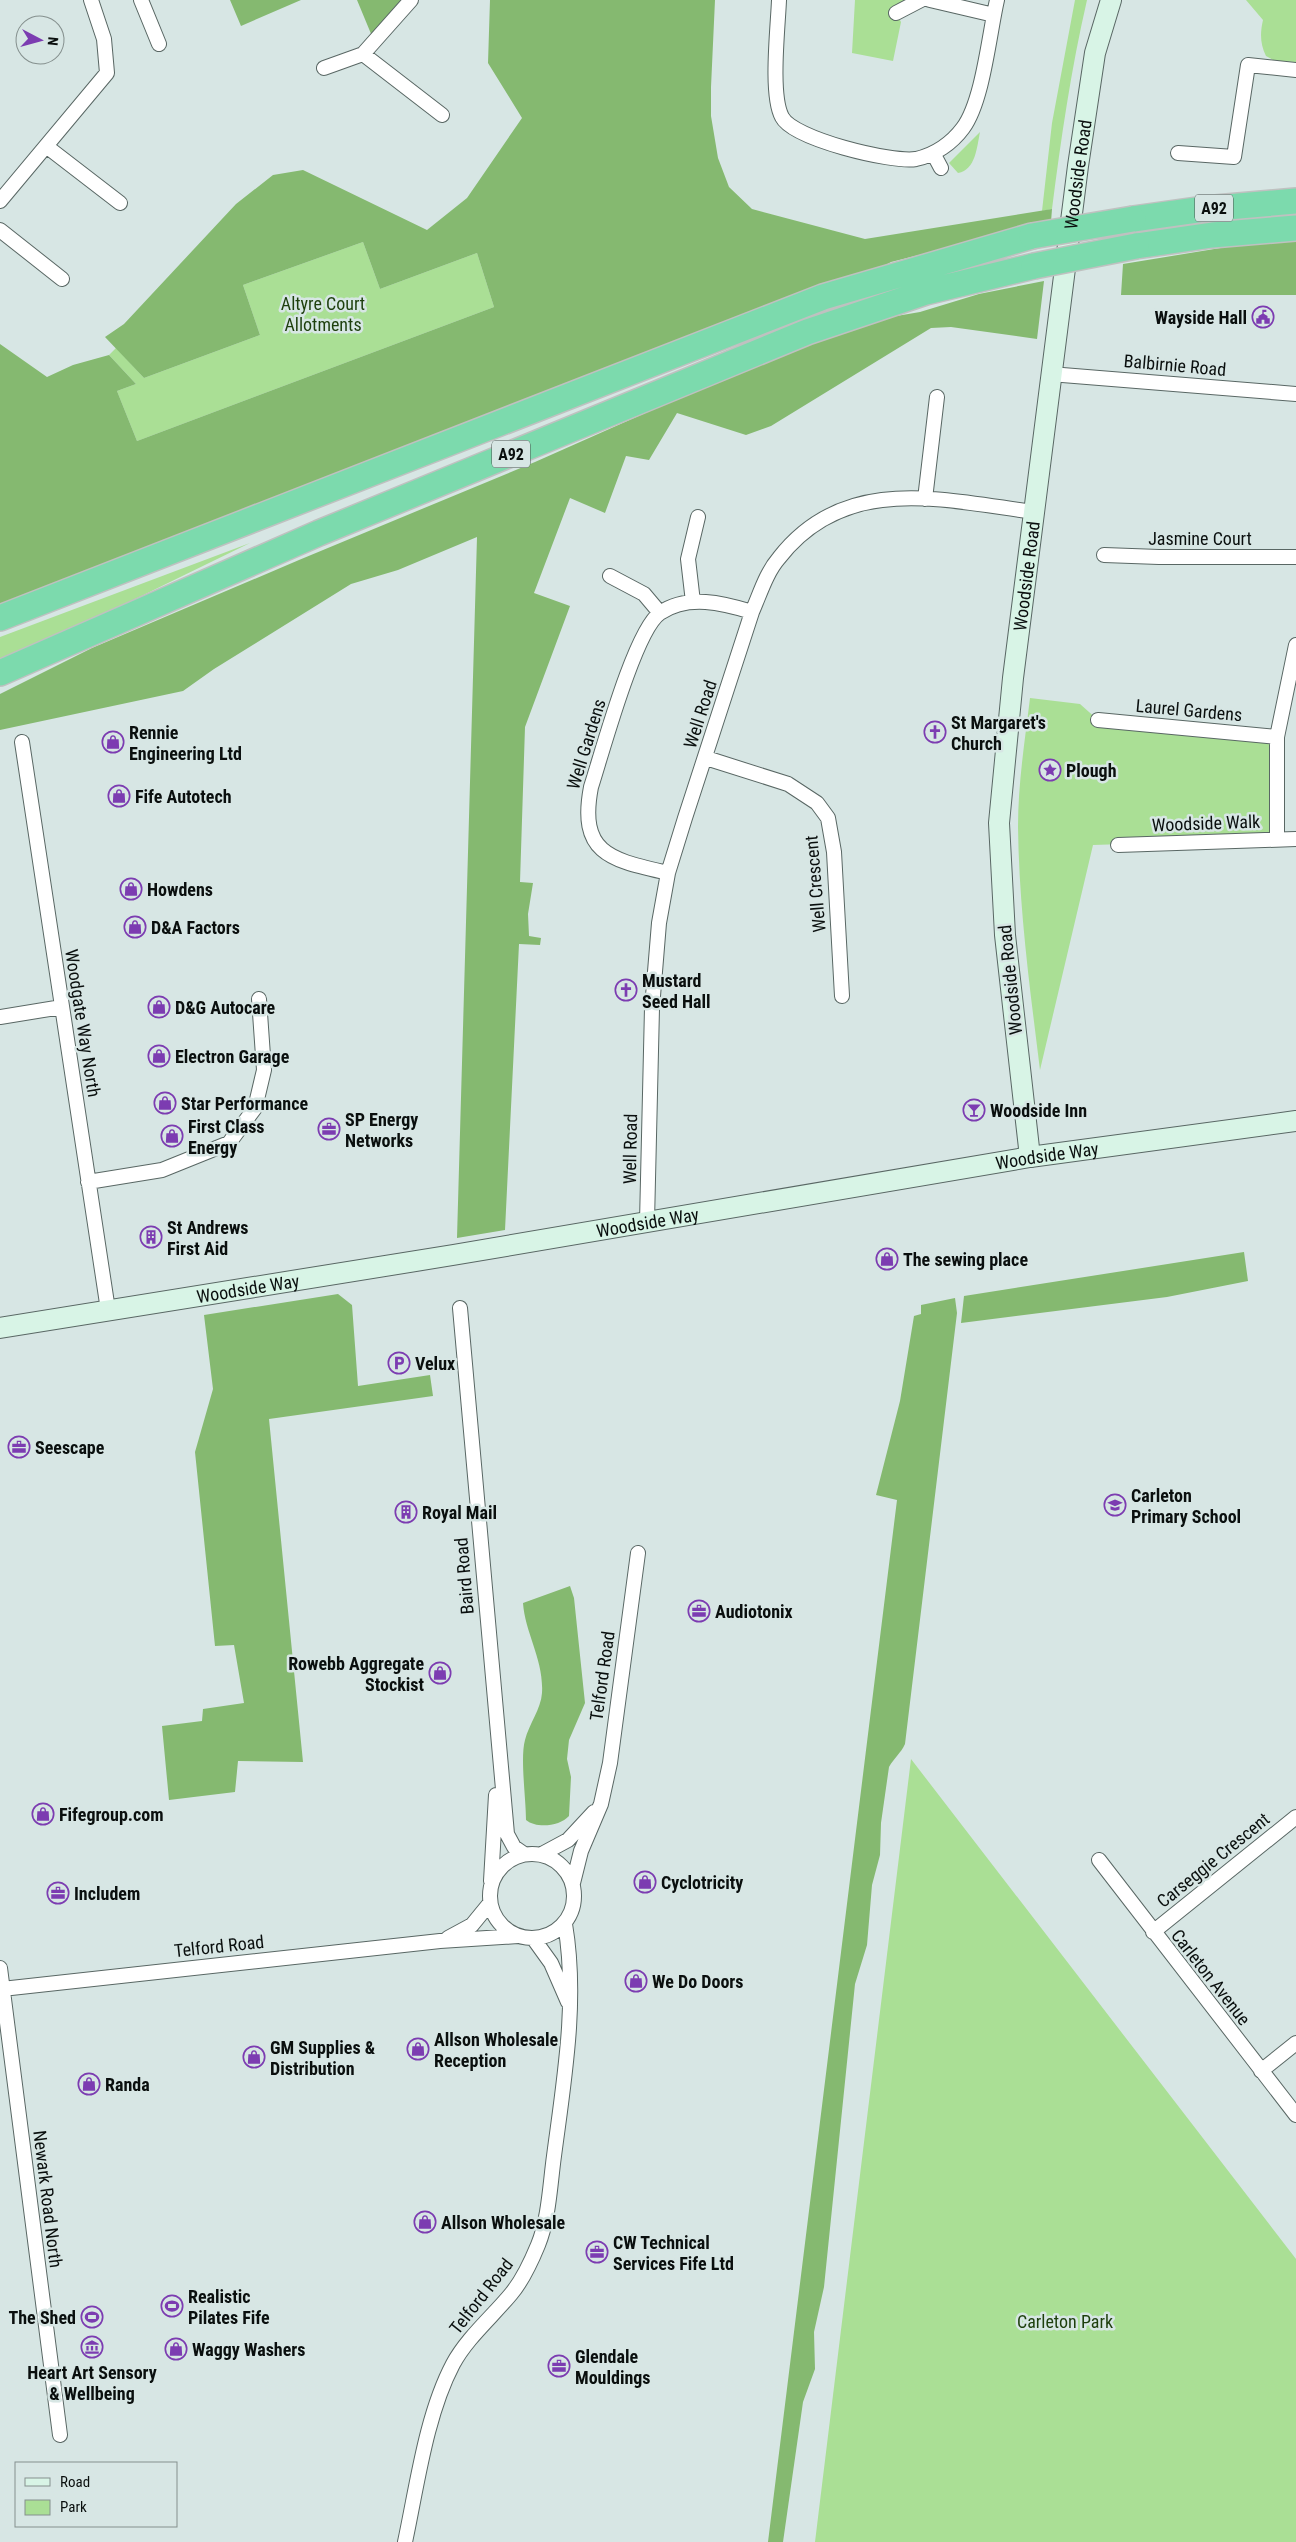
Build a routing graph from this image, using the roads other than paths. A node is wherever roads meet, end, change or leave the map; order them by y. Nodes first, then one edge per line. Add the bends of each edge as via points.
1 (91, 0) edge
2 (141, 0) edge
3 (411, 0) edge
4 (779, 0) edge
5 (922, 0) edge
6 (930, 0) edge
7 (997, 0) edge
8 (1111, 0) edge
9 (896, 13) dead end
10 (994, 15) junction
11 (160, 44) dead end
12 (363, 54) junction
13 (324, 68) dead end
14 (1296, 70) edge
15 (442, 115) dead end
16 (46, 146) junction
17 (933, 153) junction
18 (1178, 153) dead end
19 (941, 168) dead end
20 (0, 201) edge
21 (1296, 202) edge
22 (120, 203) dead end
23 (1296, 228) edge
24 (0, 230) edge
25 (62, 278) dead end
26 (1050, 374) junction
27 (1296, 394) edge
28 (937, 397) dead end
29 (925, 499) junction
30 (1034, 512) junction
31 (698, 517) dead end
32 (1104, 555) dead end
33 (1296, 557) edge
34 (610, 576) dead end
35 (693, 602) junction
36 (752, 612) junction
37 (660, 613) junction
38 (0, 618) edge
39 (1296, 645) edge
40 (0, 672) edge
41 (1098, 720) dead end
42 (1276, 737) junction
43 (22, 742) dead end
44 (706, 758) junction
45 (1277, 839) junction
46 (1296, 839) edge
47 (1118, 845) dead end
48 (668, 873) junction
49 (842, 996) dead end
50 (259, 999) dead end
51 (62, 1007) junction
52 (0, 1017) edge
53 (1296, 1121) edge
54 (1030, 1158) junction
55 (88, 1182) junction
56 (647, 1222) junction
57 (460, 1308) dead end
58 (108, 1310) junction
59 (0, 1328) edge
60 (638, 1553) dead end
61 (499, 1750) junction
62 (601, 1804) junction
63 (1296, 1817) edge
64 (524, 1854) junction
65 (542, 1854) junction
66 (1099, 1860) dead end
67 (573, 1883) junction
68 (491, 1884) junction
69 (490, 1903) junction
70 (565, 1924) junction
71 (1153, 1932) junction
72 (518, 1936) junction
73 (533, 1938) junction
74 (440, 1941) junction
75 (0, 1968) edge
76 (2, 1989) junction
77 (570, 2007) junction
78 (1296, 2044) edge
79 (1261, 2071) junction
80 (1296, 2115) edge
81 (60, 2435) dead end
82 (405, 2542) edge

1 - 16 street via 104,39 107,73
2 - 11 street
3 - 12 street
4 - 17 street via 776,100 786,124 808,136 882,157 916,159
5 - 9 street
6 - 10 street
7 - 10 street
8 - 26 street, Woodside Road via 1094,62
10 - 17 street via 972,113 956,137
12 - 13 street
12 - 15 street
14 - 18 street via 1248,65 1234,157
16 - 20 street
16 - 22 street
17 - 19 street
21 - 38 highway, A92, bridge via 1204,209 1032,236 823,297
23 - 40 highway, A92, bridge via 1136,246 1034,266 926,292 807,332 328,529
24 - 25 street
26 - 27 street, Balbirnie Road
26 - 30 street, Woodside Road
28 - 29 street
29 - 30 street, Well Road
29 - 36 street, Well Road via 884,498 858,503 813,525 795,539 778,559
30 - 54 street, Woodside Road via 998,832 1005,935
31 - 35 street via 688,560
32 - 33 street, Jasmine Court
34 - 37 street via 644,594
35 - 36 street via 725,604
35 - 37 street
36 - 44 street, Well Road
37 - 48 street, Well Gardens via 648,625 640,641 587,806 593,839 608,856
39 - 42 street
41 - 42 street, Laurel Gardens
42 - 45 street
43 - 51 street, Woodgate Way North
44 - 48 street, Well Road
44 - 49 street, Well Crescent via 788,784 816,803 828,818 834,852
45 - 46 street, Woodside Walk
45 - 47 street, Woodside Walk
48 - 56 street, Well Road via 659,923 651,1048
50 - 55 street via 264,1070 255,1108 229,1143 162,1170
51 - 52 street
51 - 55 street, Woodgate Way North
53 - 54 street, Woodside Way
54 - 56 street, Woodside Way
55 - 58 street, Woodgate Way North
56 - 58 street, Woodside Way
57 - 61 street, Baird Road
58 - 59 street, Woodside Way
60 - 62 street, Telford Road via 610,1764
61 - 64 street, Baird Road via 507,1834
61 - 68 street, Baird Road
62 - 65 street, Telford Road via 568,1840
62 - 67 street, Telford Road via 581,1851
63 - 71 street, Carseggie Crescent
64 - 65 street
64 - 68 street via 503,1865
65 - 67 street via 566,1870
66 - 71 street, Carleton Avenue
67 - 70 street via 574,1902
68 - 69 street
69 - 72 street via 500,1923
69 - 74 street, Telford Road via 472,1926
70 - 73 street via 556,1932
70 - 77 street, Telford Road via 571,1959
71 - 79 street, Carleton Avenue
72 - 73 street
72 - 74 street, Telford Road
73 - 77 street, Telford Road via 551,1963
74 - 76 street, Telford Road
75 - 76 street, Newark Road North
76 - 81 street, Newark Road North
77 - 82 street, Telford Road via 546,2217 539,2244 512,2293 482,2325 453,2364 429,2431
78 - 79 street
79 - 80 street, Carleton Avenue

